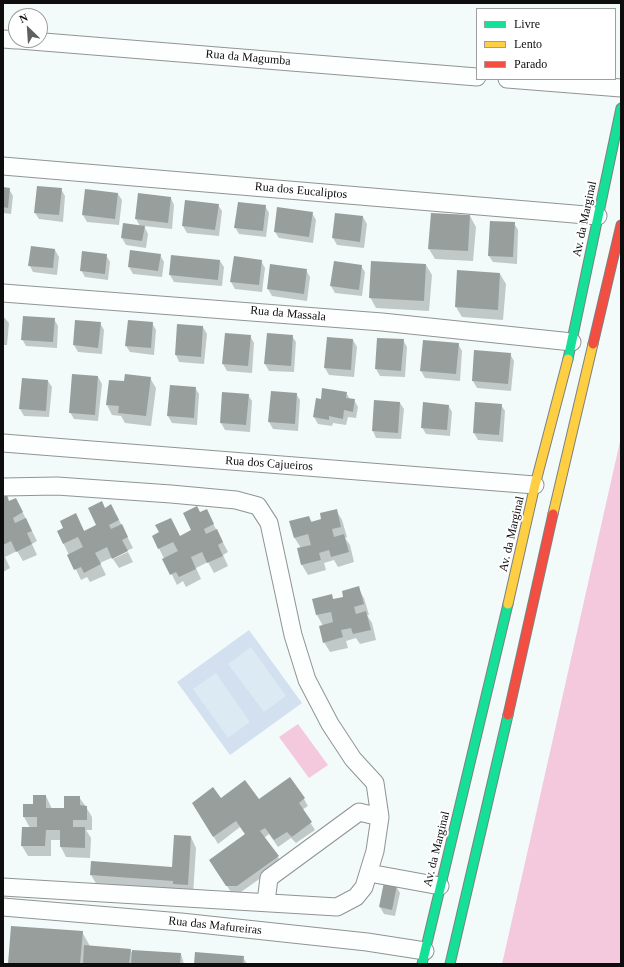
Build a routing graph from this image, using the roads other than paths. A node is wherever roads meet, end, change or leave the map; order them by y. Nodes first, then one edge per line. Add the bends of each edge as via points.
1 (48, 42) edge
2 (476, 77) edge
3 (520, 80) edge
4 (621, 88) edge
5 (621, 108) edge
6 (3, 166) edge
7 (598, 216) junction
8 (621, 225) edge
9 (3, 293) edge
10 (572, 342) junction
11 (3, 443) edge
12 (535, 485) junction
13 (3, 487) edge
14 (380, 817) junction
15 (369, 873) junction
16 (440, 886) junction
17 (3, 887) edge
18 (266, 902) junction
19 (3, 907) edge
20 (424, 958) edge
21 (450, 964) edge

1 - 2 street, Rua da Magumba
3 - 4 street
5 - 7 main road, Av. da Marginal
6 - 7 street, Rua dos Eucaliptos
7 - 10 main road, Av. da Marginal
8 - 21 main road
9 - 10 street, Rua da Massala via 382,322
10 - 12 main road, Av. da Marginal
11 - 12 street, Rua dos Cajueiros
12 - 16 main road, Av. da Marginal
13 - 14 street via 57,486 171,494 236,500 258,506 270,523 293,635 307,680 345,748 375,783
14 - 15 street
14 - 18 street via 359,812 269,878
15 - 16 street
15 - 18 street via 364,887 356,897 337,907
16 - 20 main road, Av. da Marginal
17 - 18 street
19 - 20 street, Rua das Mafureiras via 367,942

